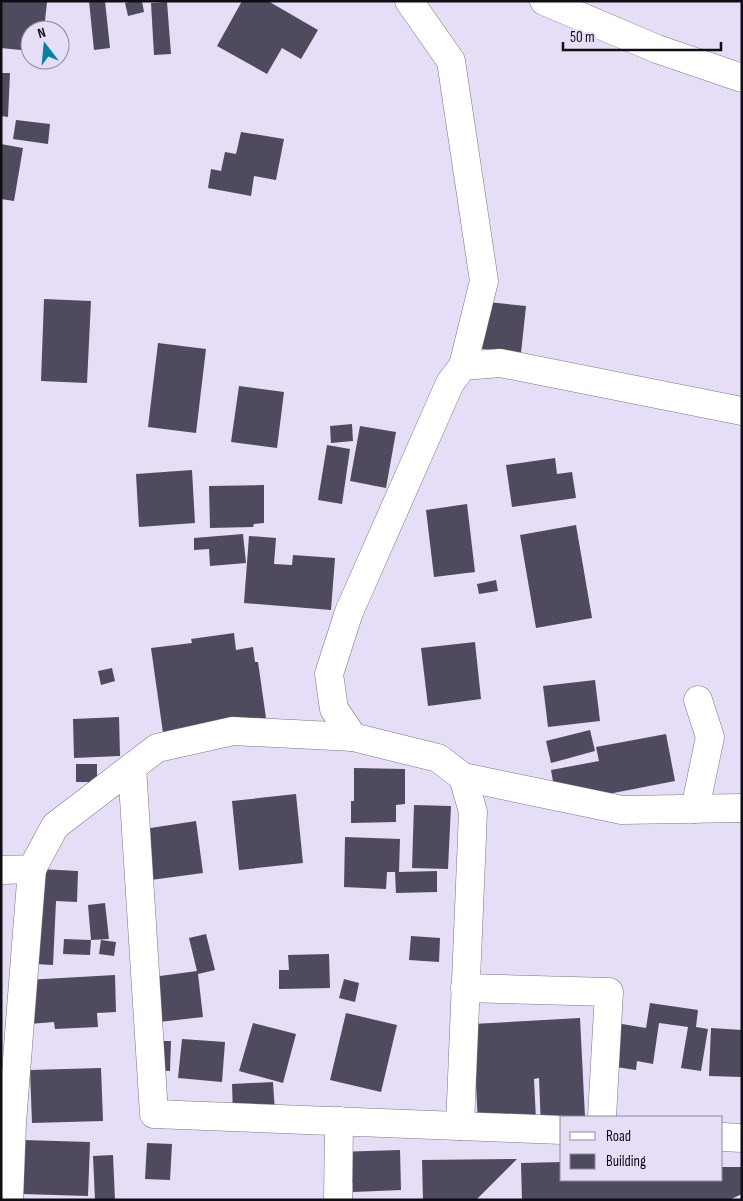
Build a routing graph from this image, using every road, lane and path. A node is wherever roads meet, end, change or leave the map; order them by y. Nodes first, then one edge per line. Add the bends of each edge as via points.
1 (409, 1) edge
2 (544, 1) edge
3 (742, 78) edge
4 (463, 366) junction
5 (742, 411) edge
6 (698, 700) dead end
7 (353, 737) junction
8 (132, 767) junction
9 (463, 777) junction
10 (742, 808) edge
11 (694, 809) junction
12 (1, 870) edge
13 (32, 870) junction
14 (465, 988) junction
15 (602, 1116) edge
16 (339, 1121) junction
17 (460, 1126) junction
18 (560, 1130) edge
19 (723, 1138) edge
20 (742, 1138) edge
21 (9, 1200) edge
22 (338, 1200) edge

1 - 4 street via 451,61 483,272 484,281
2 - 3 street via 657,50
4 - 5 street via 500,363
4 - 7 street via 450,383 352,603 328,674 334,709
6 - 11 street via 710,737
7 - 8 street via 232,731 158,748
7 - 9 street via 438,758
8 - 13 street via 55,826
8 - 16 street via 154,1114
9 - 11 street via 622,810
9 - 14 street via 473,812
10 - 11 street
12 - 13 street
13 - 21 street
14 - 15 street via 609,992
14 - 17 street
16 - 17 street
16 - 22 street
17 - 18 street
19 - 20 street

